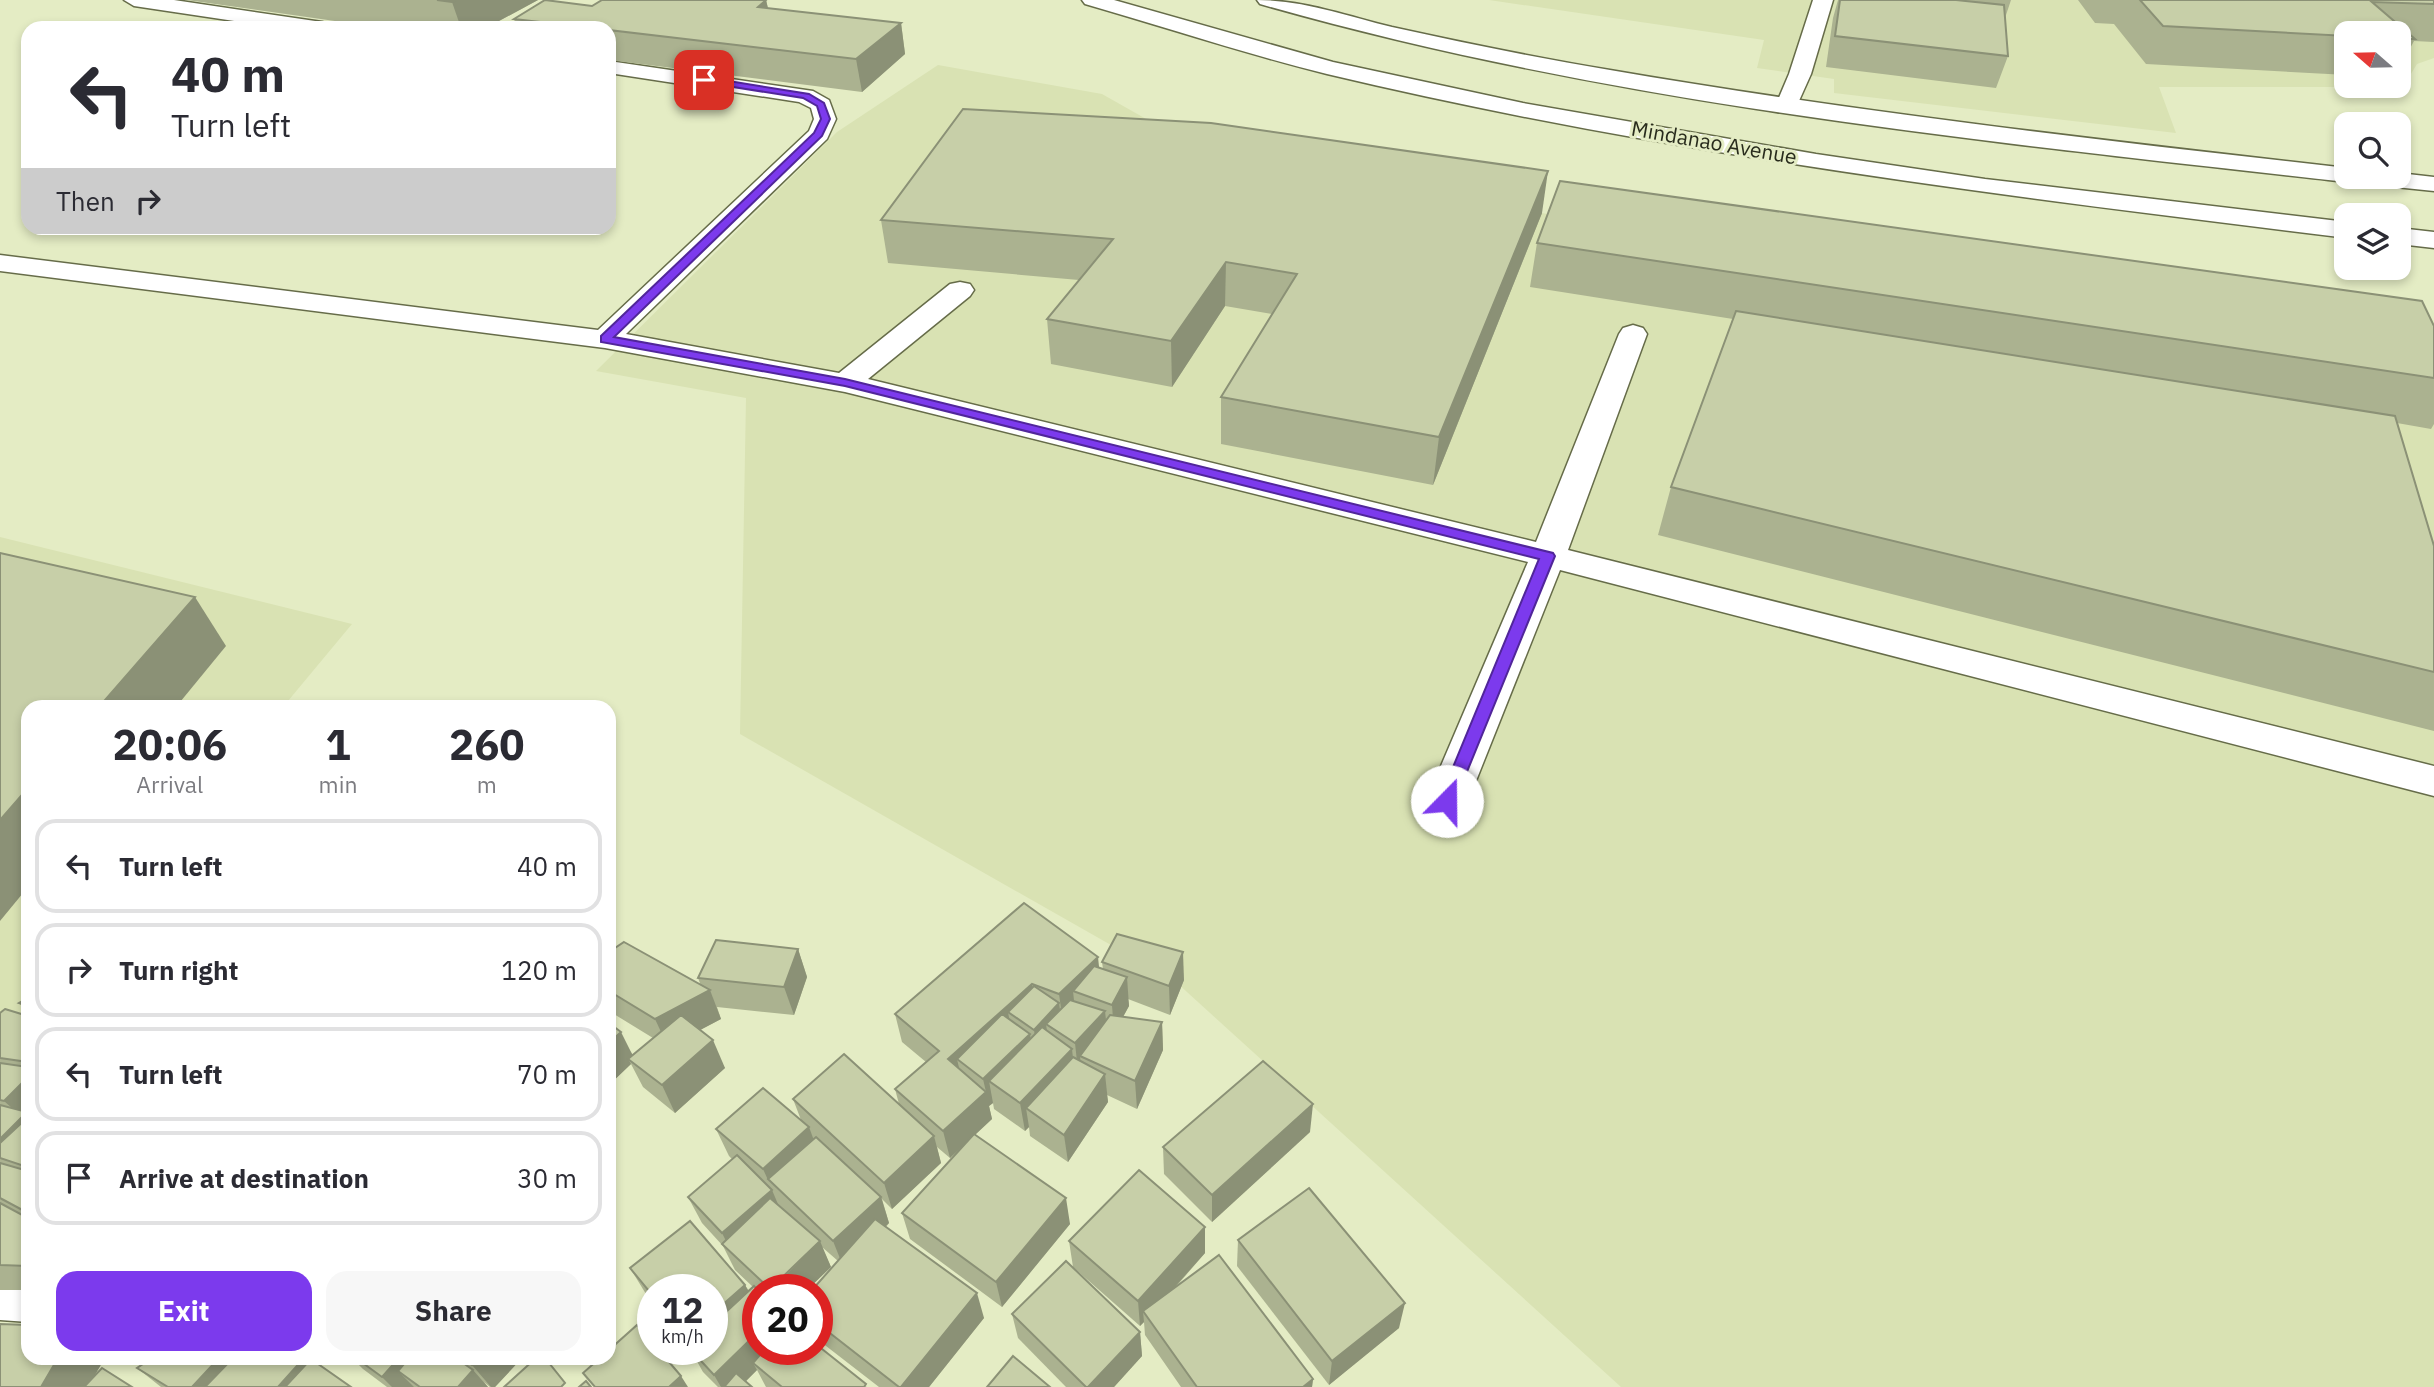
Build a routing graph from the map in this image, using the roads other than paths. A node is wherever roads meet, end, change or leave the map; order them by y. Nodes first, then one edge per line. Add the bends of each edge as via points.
1 (134, 0) edge
2 (1092, 0) edge
3 (1267, 0) edge
4 (1823, 0) edge
5 (274, 21) edge
6 (616, 68) edge
7 (1786, 107) junction
8 (2334, 174) edge
9 (2411, 182) edge
10 (2434, 184) edge
11 (2334, 228) edge
12 (2411, 237) edge
13 (2434, 240) edge
14 (0, 263) edge
15 (960, 290) dead end
16 (1633, 334) dead end
17 (605, 339) junction
18 (845, 383) junction
19 (1548, 556) junction
20 (2434, 782) edge
21 (1447, 801) dead end
22 (0, 1293) edge
23 (21, 1295) edge

1 - 5 main road
2 - 11 main road, Mindanao Avenue via 1329,68 1523,110 1985,186
3 - 7 main road, Mindanao Avenue via 1521,60
4 - 7 main road
6 - 17 main road via 806,96 821,105 825,119 819,134
7 - 8 main road, Mindanao Avenue
9 - 10 main road
12 - 13 main road
14 - 17 main road
15 - 18 main road
16 - 19 main road
17 - 18 main road
18 - 19 main road
19 - 20 main road
19 - 21 main road
22 - 23 main road

